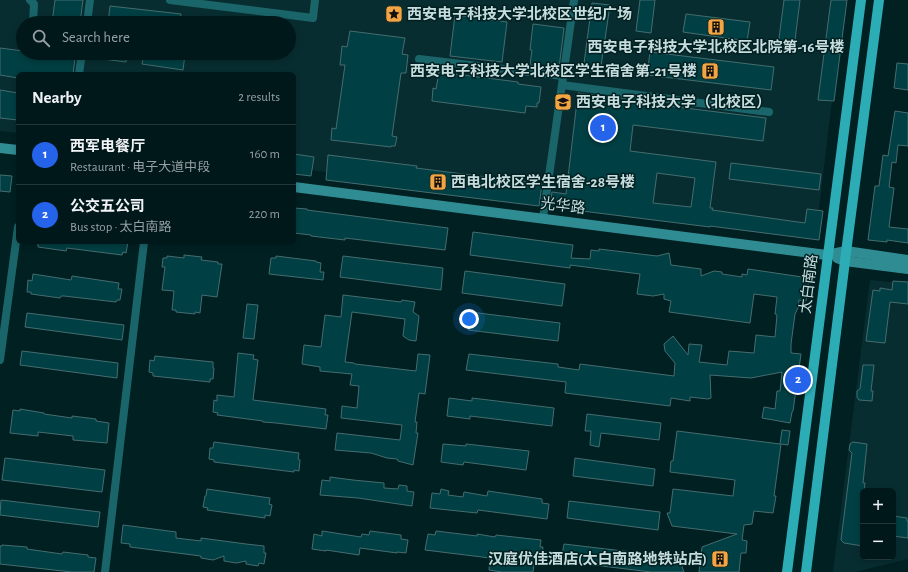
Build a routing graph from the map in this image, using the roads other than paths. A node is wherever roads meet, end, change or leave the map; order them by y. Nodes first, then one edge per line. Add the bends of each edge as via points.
1 (30, 0) edge
2 (90, 0) edge
3 (170, 0) edge
4 (315, 0) edge
5 (574, 0) edge
6 (861, 0) edge
7 (879, 0) edge
8 (185, 1) edge
9 (33, 16) edge
10 (88, 16) edge
11 (419, 59) dead end
12 (81, 60) edge
13 (79, 72) edge
14 (563, 76) junction
15 (562, 85) junction
16 (770, 112) dead end
17 (0, 148) edge
18 (16, 150) edge
19 (296, 187) edge
20 (543, 218) junction
21 (16, 242) edge
22 (144, 244) edge
23 (828, 255) junction
24 (846, 256) junction
25 (908, 260) edge
26 (908, 269) edge
27 (0, 360) edge
28 (105, 572) edge
29 (787, 572) edge
30 (806, 572) edge

1 - 9 street via 34,4
2 - 10 street
3 - 8 street
4 - 8 street via 313,18
5 - 14 street
6 - 23 main road, 太白南路
7 - 24 main road
11 - 14 street
12 - 13 street
14 - 15 street
15 - 16 street
15 - 20 street
17 - 18 street
19 - 20 street, 光华路
20 - 23 street, 光华路
21 - 27 street
22 - 28 street
23 - 24 street, 光华路
23 - 29 main road, 太白南路
24 - 25 street, 光华路
24 - 26 street, 光华路
24 - 30 main road

